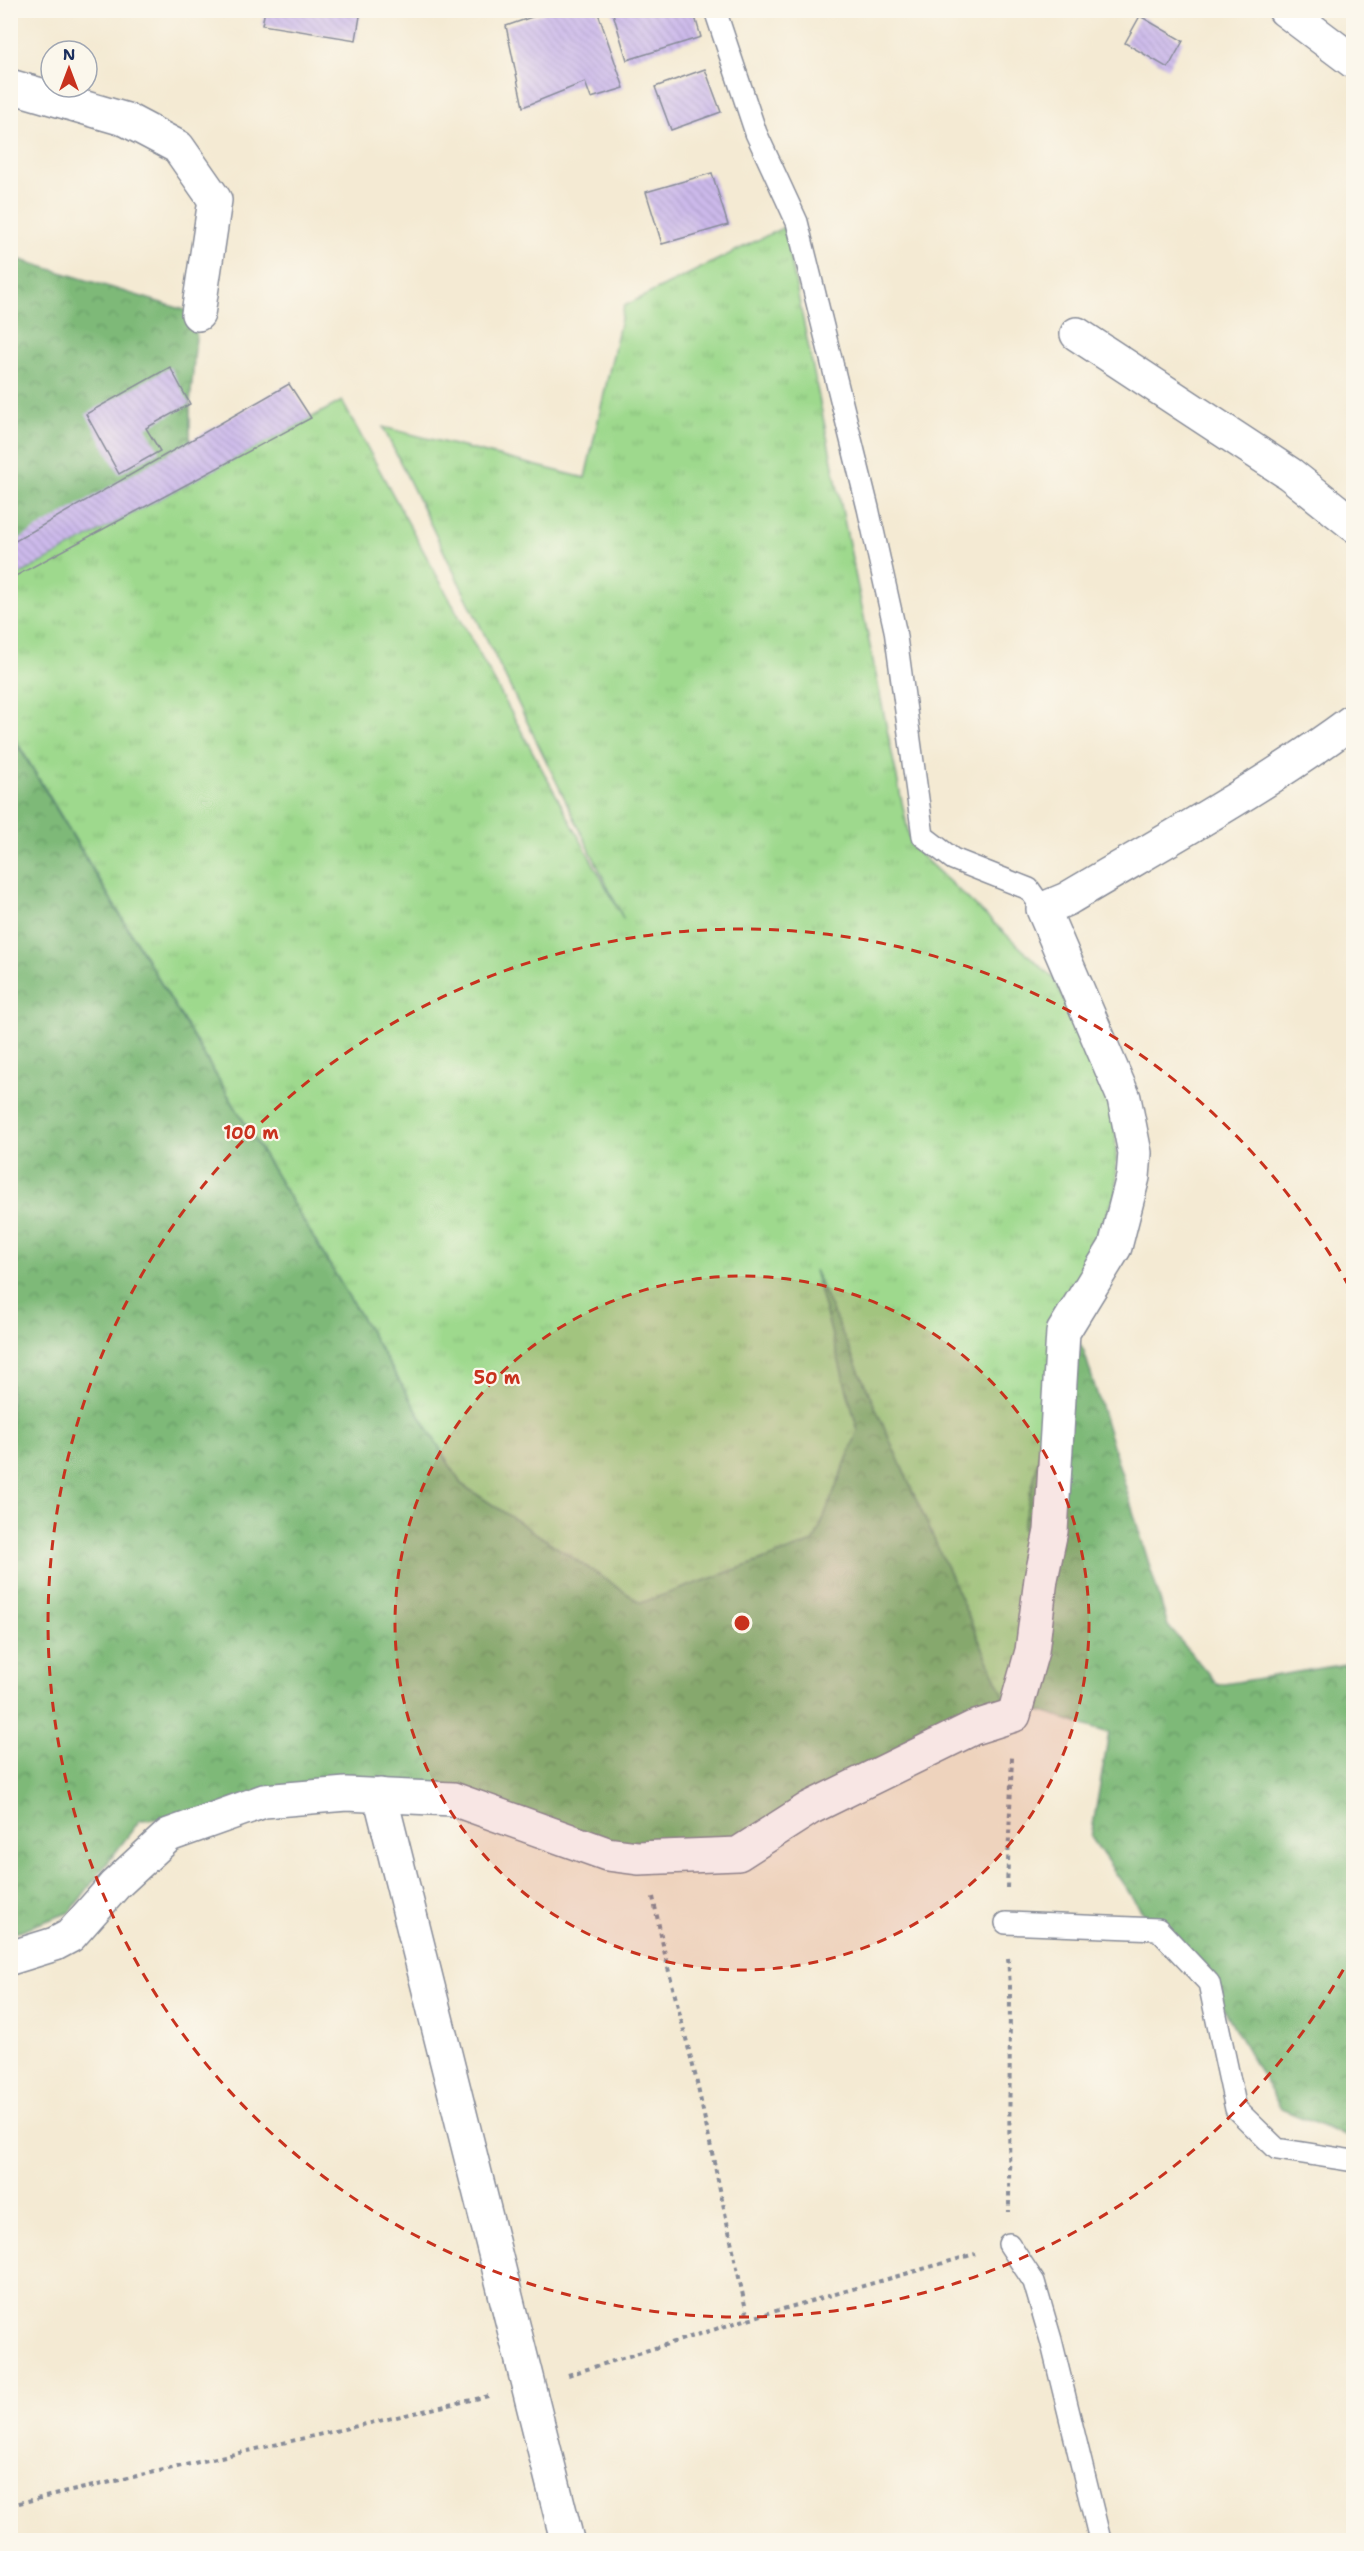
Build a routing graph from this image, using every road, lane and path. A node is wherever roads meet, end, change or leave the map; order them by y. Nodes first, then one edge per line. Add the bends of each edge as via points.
1 (715, 10) edge
2 (1286, 10) edge
3 (1353, 62) edge
4 (10, 86) edge
5 (198, 314) dead end
6 (1077, 334) dead end
7 (1353, 525) edge
8 (1353, 720) edge
9 (1043, 909) junction
10 (1014, 1715) junction
11 (380, 1795) junction
12 (638, 1858) junction
13 (1006, 1923) junction
14 (10, 1958) edge
15 (1353, 2161) edge
16 (1009, 2244) junction
17 (748, 2319) junction
18 (528, 2387) junction
19 (10, 2505) edge
20 (567, 2541) edge
21 (1100, 2541) edge

1 - 9 lane via 756,134 797,222 895,630 923,836 953,859 1029,889
2 - 3 street
4 - 5 street via 127,120 178,147 215,200
6 - 7 street via 1290,474
8 - 9 street via 1203,817 1067,899
9 - 10 street via 1124,1098 1135,1154 1116,1246 1063,1332 1051,1531 1032,1652
10 - 12 street via 973,1728 810,1808 738,1854
10 - 13 path
11 - 12 street via 453,1799 607,1854
11 - 14 street via 264,1801 169,1835 70,1935 55,1944
11 - 18 street
12 - 17 path via 654,1899
13 - 15 lane via 1158,1929 1209,1983 1236,2109 1277,2149
13 - 16 path via 1010,1986
16 - 17 path
16 - 21 lane via 1034,2282
17 - 18 path
18 - 19 path
18 - 20 street

